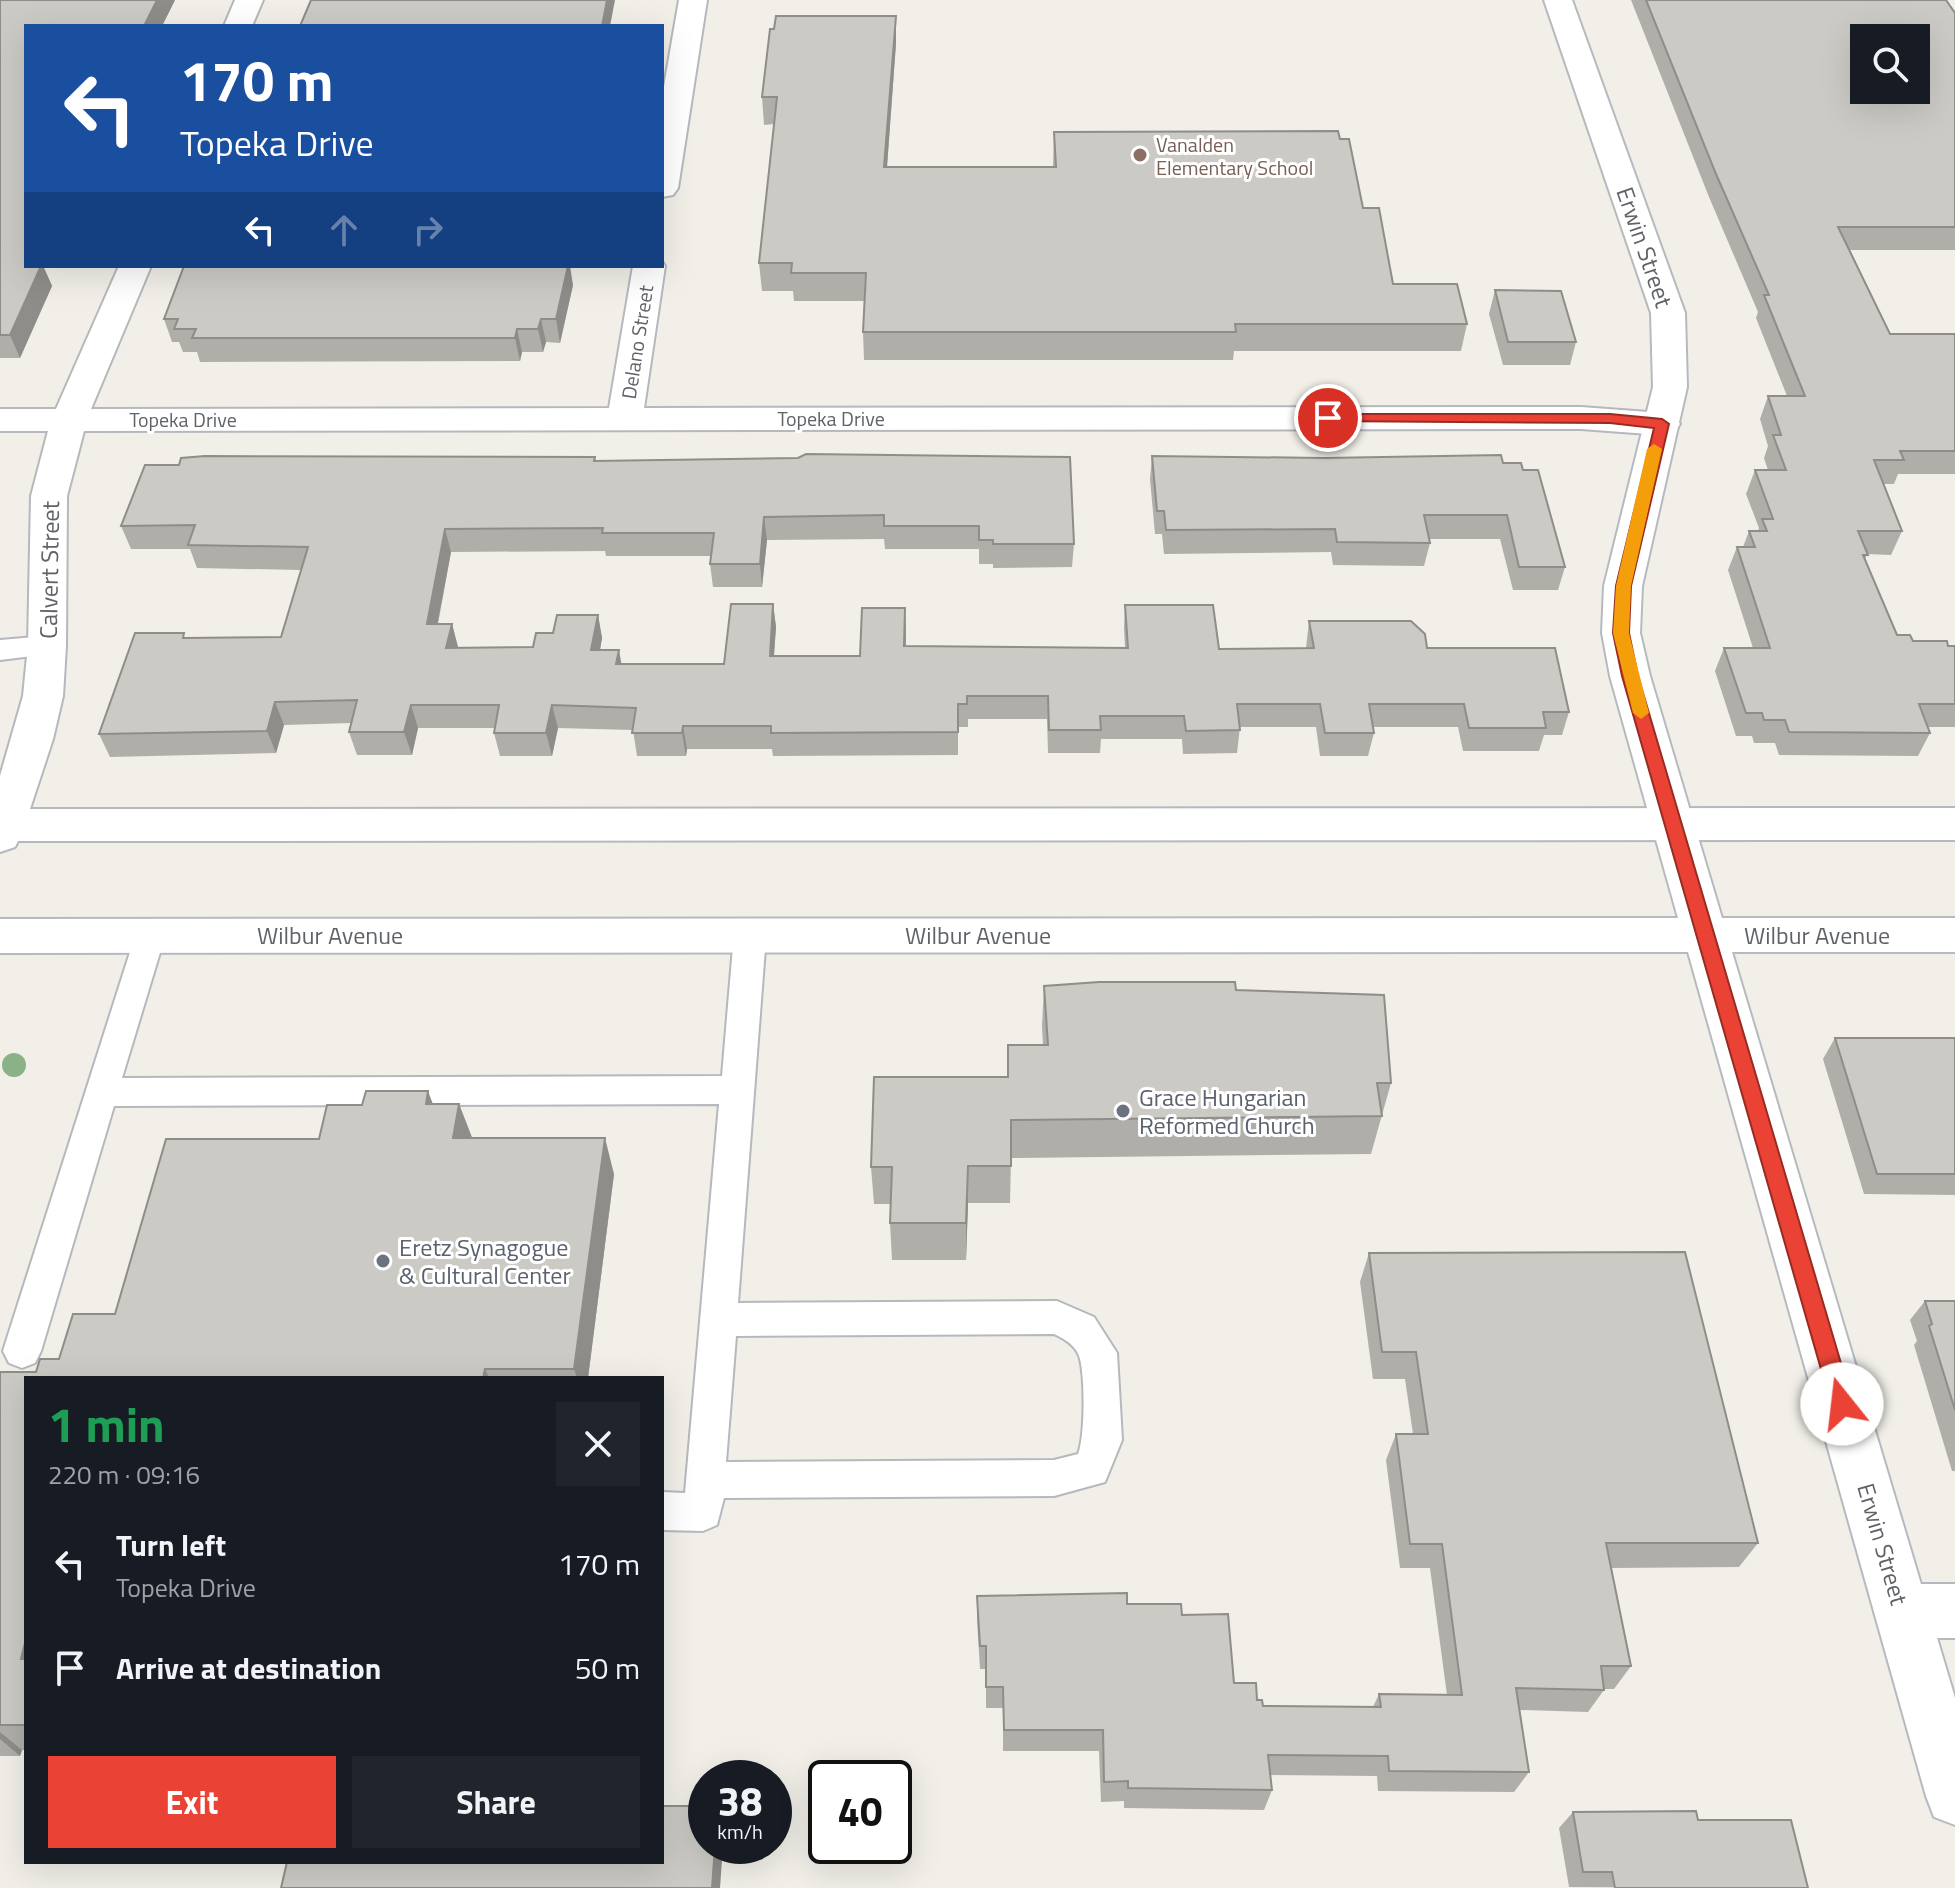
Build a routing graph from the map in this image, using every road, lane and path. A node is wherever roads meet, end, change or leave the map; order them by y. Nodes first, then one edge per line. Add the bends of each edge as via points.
1 (249, 0) edge
2 (693, 0) edge
3 (1558, 0) edge
4 (239, 24) edge
5 (664, 176) edge
6 (134, 268) edge
7 (649, 268) edge
8 (69, 419) junction
9 (625, 419) junction
10 (0, 420) edge
11 (1662, 424) junction
12 (47, 646) junction
13 (0, 650) edge
14 (1674, 824) junction
15 (1955, 824) edge
16 (2, 830) edge
17 (750, 935) junction
18 (1705, 935) junction
19 (1955, 935) edge
20 (0, 936) edge
21 (149, 936) junction
22 (737, 1090) junction
23 (101, 1092) junction
24 (718, 1320) junction
25 (22, 1351) dead end
26 (704, 1480) junction
27 (664, 1511) edge
28 (1902, 1611) junction
29 (1955, 1611) edge
30 (1955, 1796) edge

1 - 4 street
2 - 5 street
3 - 11 street, Erwin Street via 1668,313 1672,374
6 - 8 street, Calvert Street
7 - 9 street, Delano Street
8 - 9 street, Topeka Drive
8 - 10 street, Topeka Drive
8 - 12 street, Calvert Street via 49,496
9 - 11 street, Topeka Drive via 1581,418
11 - 14 street, Erwin Street via 1623,586 1621,633
12 - 13 lane
12 - 16 street, Calvert Street via 33,739
14 - 15 street
14 - 16 street
14 - 18 street, Erwin Street
17 - 18 street, Wilbur Avenue
17 - 21 street, Wilbur Avenue
17 - 22 lane
18 - 19 street, Wilbur Avenue
18 - 28 street, Erwin Street
20 - 21 street, Wilbur Avenue
21 - 23 lane
22 - 23 lane
22 - 24 lane
23 - 25 lane
24 - 26 lane
24 - 26 lane via 1057,1317 1081,1329 1098,1353 1103,1440 1091,1469 1054,1478
26 - 27 lane via 703,1512
28 - 29 street
28 - 30 street, Erwin Street

